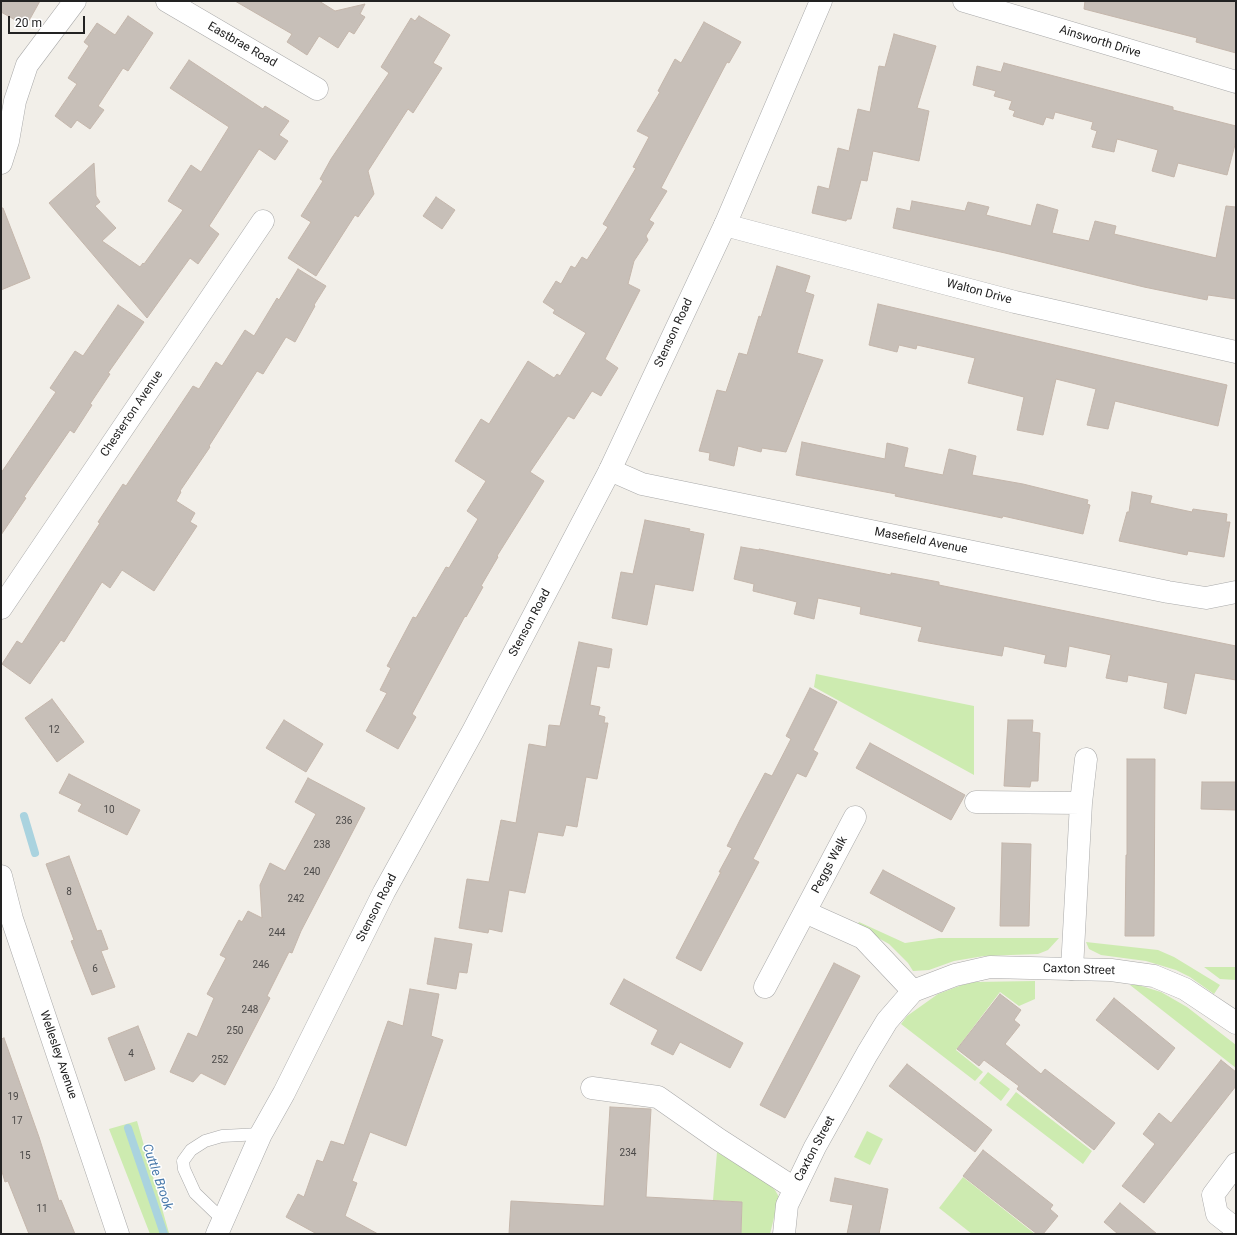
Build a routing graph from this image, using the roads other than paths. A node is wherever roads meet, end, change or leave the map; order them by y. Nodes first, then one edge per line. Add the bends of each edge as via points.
1 (75, 1) edge
2 (167, 1) edge
3 (821, 1) edge
4 (964, 1) edge
5 (1236, 82) edge
6 (318, 89) dead end
7 (1, 163) edge
8 (263, 221) dead end
9 (725, 225) junction
10 (1236, 352) edge
11 (610, 470) junction
12 (1235, 593) edge
13 (1, 608) edge
14 (1086, 759) dead end
15 (976, 802) dead end
16 (1081, 803) junction
17 (855, 817) dead end
18 (1, 876) edge
19 (805, 912) junction
20 (7, 921) edge
21 (1072, 969) junction
22 (765, 987) dead end
23 (913, 990) junction
24 (1236, 1023) edge
25 (592, 1088) dead end
26 (261, 1134) junction
27 (1236, 1164) edge
28 (794, 1188) junction
29 (220, 1227) edge
30 (1236, 1229) edge
31 (118, 1234) edge
32 (784, 1234) edge

1 - 7 street via 27,65 14,101 8,141
2 - 6 street, Eastbrae Road
3 - 9 street, Stenson Road
4 - 5 street, Ainsworth Drive
8 - 13 street, Chesterton Avenue
9 - 10 street, Walton Drive via 1015,302
9 - 11 street, Stenson Road
11 - 12 street, Masefield Avenue via 642,484 1168,592 1206,598
11 - 26 street, Stenson Road via 473,732 384,892
14 - 16 street
15 - 16 street
16 - 21 street
17 - 19 street, Peggs Walk
18 - 20 street, Wellesley Avenue
19 - 22 street, Peggs Walk
19 - 23 street via 863,938
20 - 31 street, Wellesley Avenue
21 - 23 street, Caxton Street via 990,967 955,975
21 - 24 street, Caxton Street via 1111,970 1154,976 1185,989
23 - 28 street, Caxton Street via 887,1021 866,1054
25 - 28 street via 658,1096
26 - 29 street, Stenson Road
26 - 29 lane via 222,1136 204,1141 191,1150 183,1162 195,1193
27 - 30 street via 1213,1195 1217,1214
28 - 32 street, Caxton Street via 787,1206

